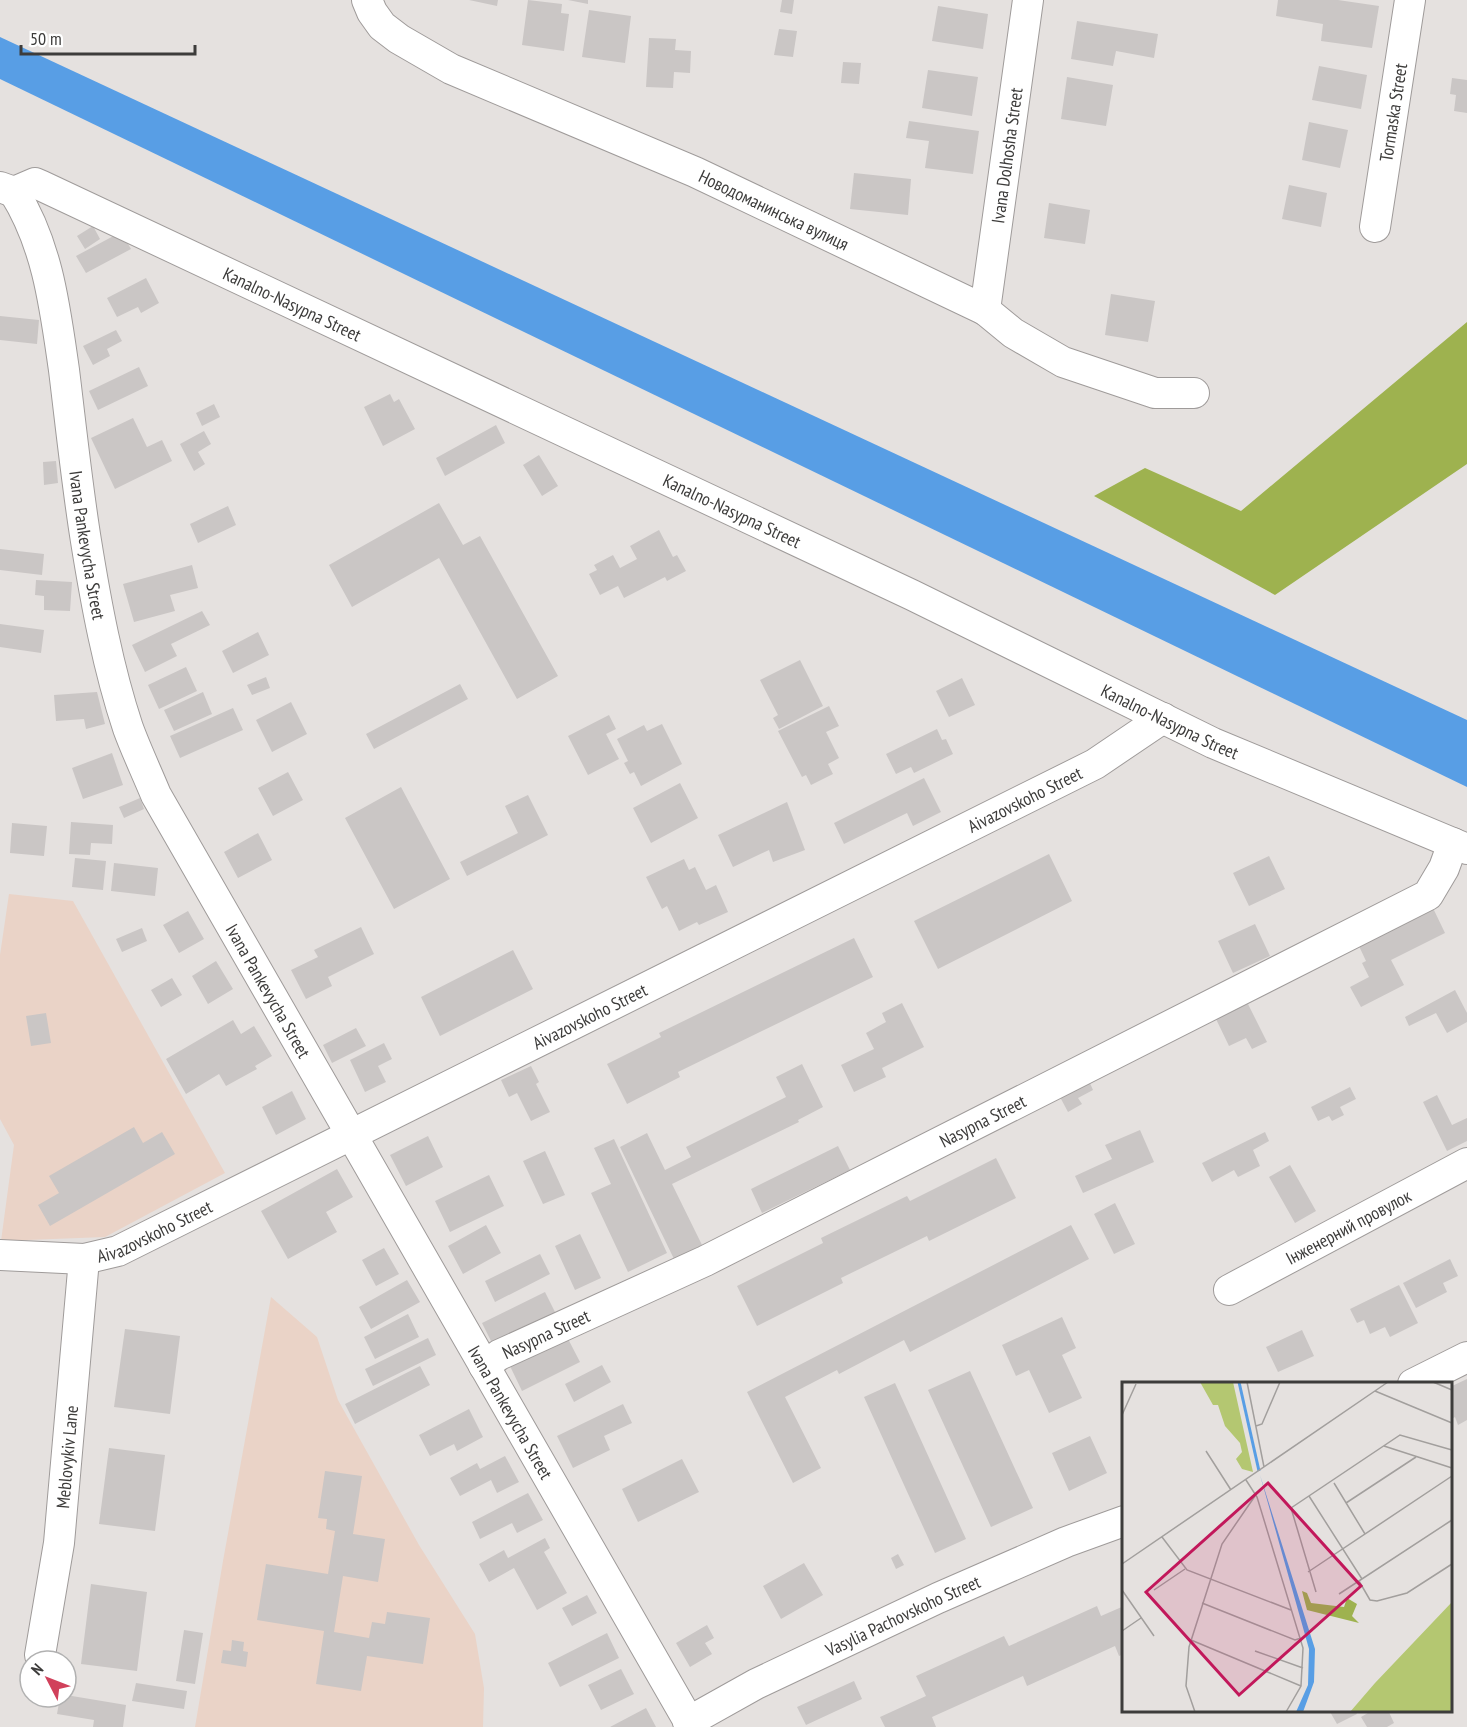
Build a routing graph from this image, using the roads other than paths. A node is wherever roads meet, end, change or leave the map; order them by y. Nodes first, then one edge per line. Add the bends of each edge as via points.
1 (367, 0) edge
2 (1028, 0) edge
3 (1410, 0) edge
4 (7, 189) edge
5 (1375, 227) dead end
6 (985, 310) junction
7 (1194, 393) dead end
8 (1163, 718) junction
9 (1460, 846) edge
10 (351, 1134) junction
11 (1467, 1163) edge
12 (0, 1255) edge
13 (84, 1259) junction
14 (1229, 1290) dead end
15 (1467, 1357) edge
16 (484, 1366) junction
17 (1415, 1382) edge
18 (1122, 1522) edge
19 (41, 1649) edge
20 (690, 1724) edge

1 - 6 street, Новодоманинська вулиця via 382,26 451,69 695,172
2 - 6 street, Ivana Dolhosha Street
3 - 5 street, Tormaska Street
4 - 8 street, Kanalno-Nasypna Street via 35,183 42,186 902,590
4 - 10 street, Ivana Pankevycha Street via 24,208 42,250 54,294 86,542 114,678 129,729 156,795
6 - 7 street, Новодоманинська вулиця via 1013,333 1063,362 1155,393
8 - 9 street, Kanalno-Nasypna Street via 1213,743
8 - 10 street, Aivazovskoho Street via 1095,764
9 - 16 street, Nasypna Street via 1428,895 705,1261 499,1355
10 - 13 street, Aivazovskoho Street via 118,1251
10 - 16 street, Ivana Pankevycha Street
11 - 14 street, Інженерний провулок
12 - 13 street, Aivazovskoho Street
13 - 19 street, Meblovykiv Lane via 59,1543
15 - 17 street
16 - 20 street, Ivana Pankevycha Street
18 - 20 street, Vasylia Pachovskoho Street via 938,1598 756,1684

